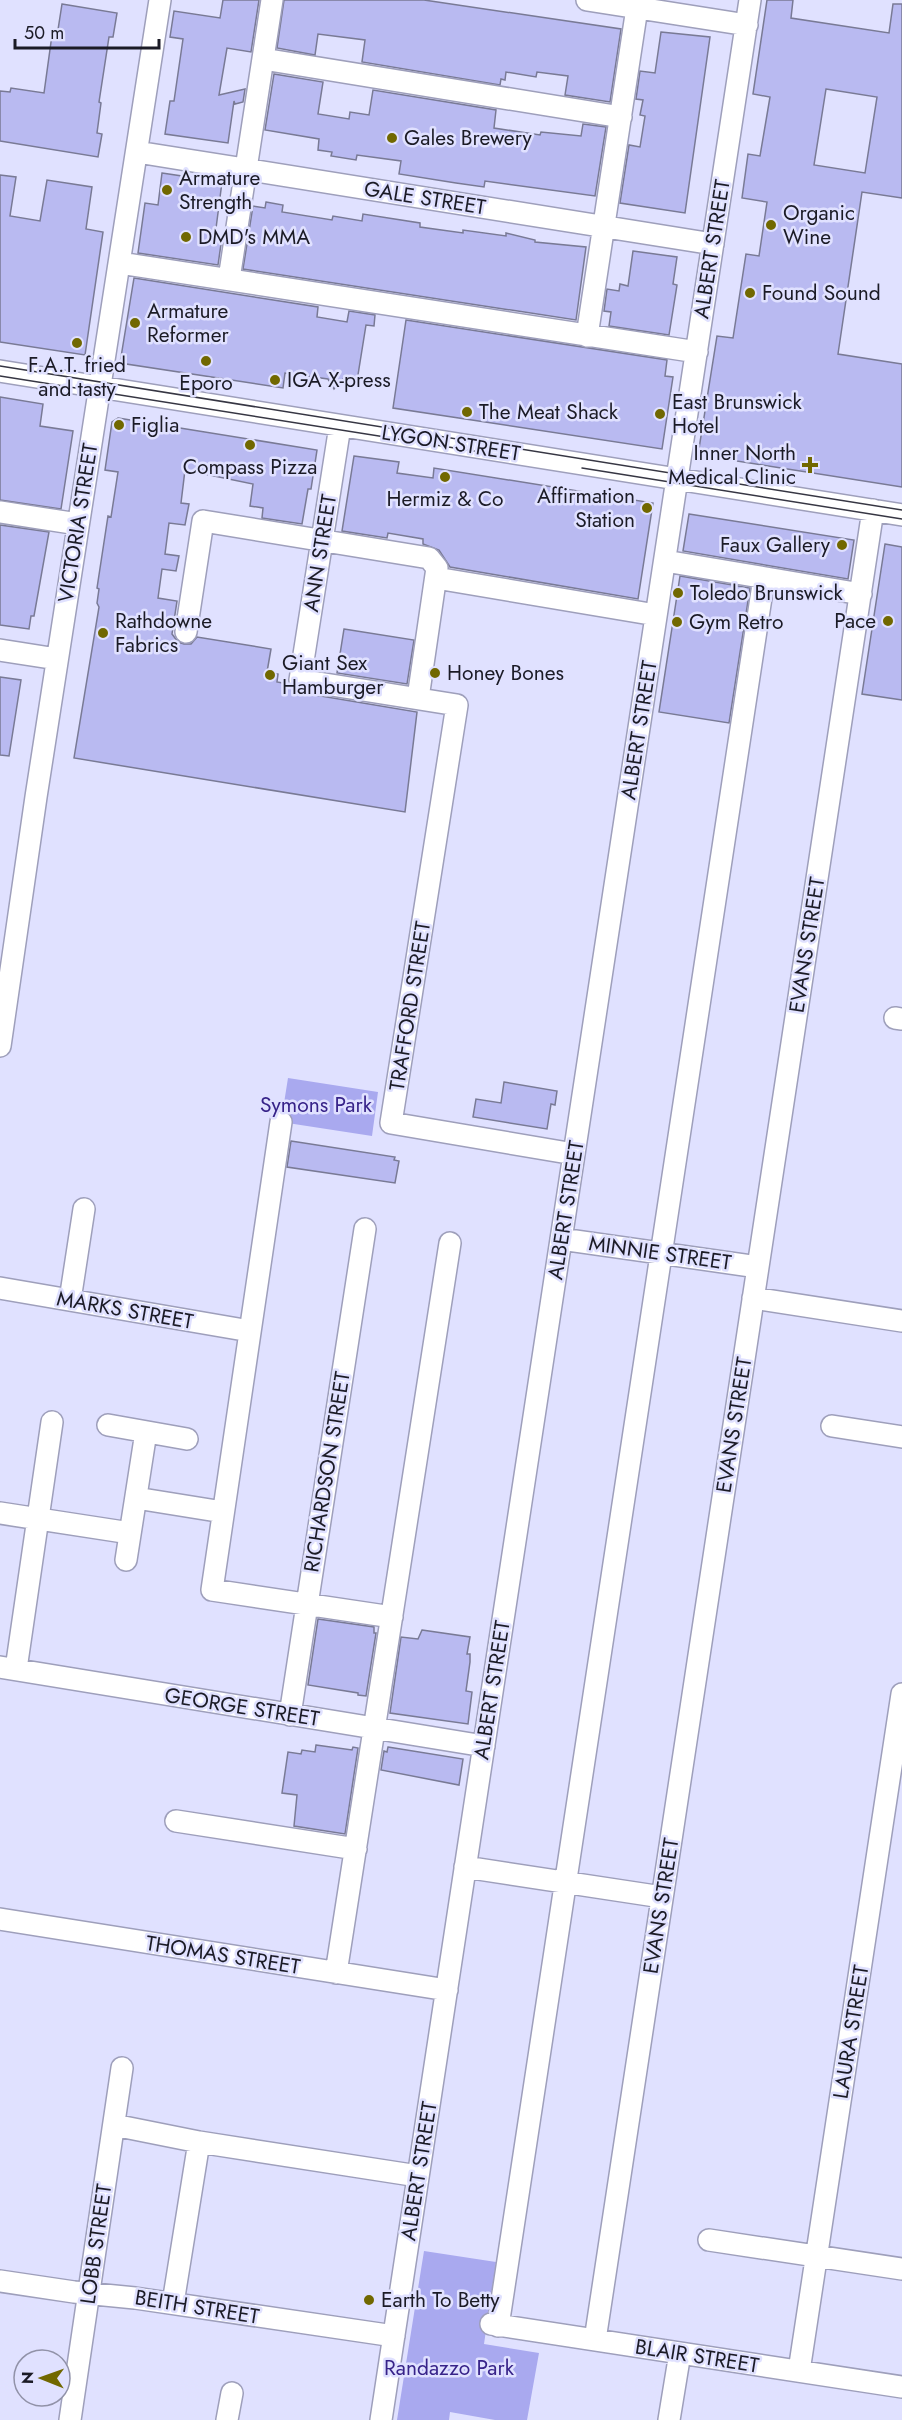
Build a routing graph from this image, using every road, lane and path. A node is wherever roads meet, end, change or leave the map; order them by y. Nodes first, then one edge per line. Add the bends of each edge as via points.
1 (159, 0) edge
2 (272, 0) edge
3 (587, 0) edge
4 (750, 0) edge
5 (637, 8) junction
6 (747, 25) junction
7 (263, 59) junction
8 (621, 117) junction
9 (137, 152) junction
10 (246, 170) junction
11 (604, 227) junction
12 (713, 244) junction
13 (120, 262) junction
14 (229, 279) junction
15 (587, 336) junction
16 (697, 352) junction
17 (0, 371) edge
18 (99, 387) junction
19 (340, 426) junction
20 (677, 478) junction
21 (873, 510) junction
22 (0, 512) edge
23 (902, 515) edge
24 (78, 524) junction
25 (322, 540) junction
26 (665, 561) junction
27 (436, 578) junction
28 (764, 578) junction
29 (861, 594) junction
30 (656, 615) junction
31 (186, 632) dead end
32 (0, 650) edge
33 (57, 659) junction
34 (418, 698) junction
35 (8, 926) edge
36 (0, 1046) edge
37 (281, 1122) dead end
38 (574, 1154) junction
39 (84, 1209) dead end
40 (365, 1229) dead end
41 (561, 1239) junction
42 (450, 1243) dead end
43 (662, 1253) junction
44 (758, 1266) junction
45 (0, 1288) edge
46 (753, 1299) junction
47 (70, 1300) junction
48 (902, 1321) edge
49 (250, 1331) junction
50 (52, 1422) dead end
51 (108, 1425) dead end
52 (832, 1426) dead end
53 (146, 1432) junction
54 (902, 1437) edge
55 (188, 1439) dead end
56 (136, 1498) junction
57 (223, 1512) junction
58 (0, 1513) edge
59 (38, 1518) junction
60 (130, 1533) junction
61 (126, 1560) dead end
62 (307, 1605) junction
63 (392, 1617) junction
64 (8, 1668) edge
65 (902, 1694) edge
66 (290, 1715) junction
67 (374, 1728) junction
68 (484, 1746) junction
69 (176, 1821) dead end
70 (356, 1850) junction
71 (465, 1867) junction
72 (566, 1882) junction
73 (662, 1897) junction
74 (0, 1919) edge
75 (336, 1972) junction
76 (447, 1990) junction
77 (122, 2068) dead end
78 (114, 2125) junction
79 (199, 2142) junction
80 (418, 2176) junction
81 (710, 2240) dead end
82 (817, 2256) junction
83 (902, 2269) edge
84 (0, 2281) edge
85 (89, 2293) junction
86 (173, 2303) junction
87 (393, 2336) junction
88 (595, 2340) junction
89 (680, 2353) junction
90 (800, 2371) junction
91 (902, 2387) edge
92 (232, 2393) dead end
93 (70, 2420) edge
94 (227, 2420) edge
95 (381, 2420) edge
96 (669, 2420) edge

1 - 9 street, VICTORIA STREET
2 - 7 street
3 - 5 street
4 - 6 street, ALBERT STREET
5 - 6 street
5 - 8 street
6 - 12 street, ALBERT STREET
7 - 8 street
7 - 10 street
8 - 11 street
9 - 10 street, GALE STREET
9 - 13 street, VICTORIA STREET
10 - 11 street, GALE STREET
10 - 14 street
11 - 12 street, GALE STREET
11 - 15 street
12 - 16 street, ALBERT STREET
13 - 14 street
13 - 18 street, VICTORIA STREET
14 - 15 street
15 - 16 street
16 - 20 street, ALBERT STREET
17 - 18 street, LYGON STREET
18 - 19 street, LYGON STREET
18 - 24 street, VICTORIA STREET
19 - 20 street, LYGON STREET
19 - 25 street, ANN STREET
20 - 21 street, LYGON STREET
20 - 26 street, ALBERT STREET
21 - 23 street, LYGON STREET
21 - 29 street, EVANS STREET
22 - 24 street
24 - 33 street, VICTORIA STREET
25 - 27 street via 429,558 437,568
25 - 31 street via 204,521
25 - 34 street, ANN STREET via 300,680
26 - 28 street
26 - 30 street, ALBERT STREET
27 - 30 street
27 - 34 street
28 - 29 street
28 - 43 street
29 - 44 street, EVANS STREET
30 - 38 street, ALBERT STREET
32 - 33 street
33 - 35 street, VICTORIA STREET
34 - 38 street, TRAFFORD STREET via 457,705 391,1123
35 - 36 street, VICTORIA STREET
37 - 49 street
38 - 41 street, ALBERT STREET
39 - 47 street
40 - 62 street, RICHARDSON STREET
41 - 43 street, MINNIE STREET
41 - 68 street, ALBERT STREET
42 - 63 street
43 - 44 street, MINNIE STREET
43 - 72 street
44 - 46 street, EVANS STREET
45 - 47 street, MARKS STREET
46 - 48 street
46 - 73 street, EVANS STREET
47 - 49 street, MARKS STREET
49 - 57 street
50 - 59 street
51 - 53 street
52 - 54 street
53 - 55 street
53 - 56 street
56 - 57 street
56 - 60 street
57 - 62 street via 212,1590
58 - 59 street
59 - 60 street
59 - 64 street
60 - 61 street
62 - 63 street
62 - 66 street, RICHARDSON STREET
63 - 67 street
64 - 66 street, GEORGE STREET
65 - 82 street, LAURA STREET
66 - 67 street, GEORGE STREET
67 - 68 street, GEORGE STREET
67 - 70 street
68 - 71 street, ALBERT STREET
69 - 70 street
70 - 75 street
71 - 72 street
71 - 76 street, ALBERT STREET
72 - 73 street
72 - 88 street, BLAIR STREET via 495,2325
73 - 88 street, EVANS STREET
74 - 75 street, THOMAS STREET
75 - 76 street, THOMAS STREET
76 - 80 street, ALBERT STREET
77 - 78 street, LOBB STREET
78 - 79 street
78 - 85 street, LOBB STREET
79 - 80 street
79 - 86 street
80 - 87 street, ALBERT STREET
81 - 82 street
82 - 83 street
82 - 90 street, LAURA STREET
84 - 85 street, BEITH STREET
85 - 86 street, BEITH STREET
85 - 93 street, LOBB STREET
86 - 87 street, BEITH STREET
87 - 95 street, ALBERT STREET
88 - 89 street, BLAIR STREET
89 - 90 street, BLAIR STREET
89 - 96 street
90 - 91 street, BLAIR STREET
92 - 94 street

